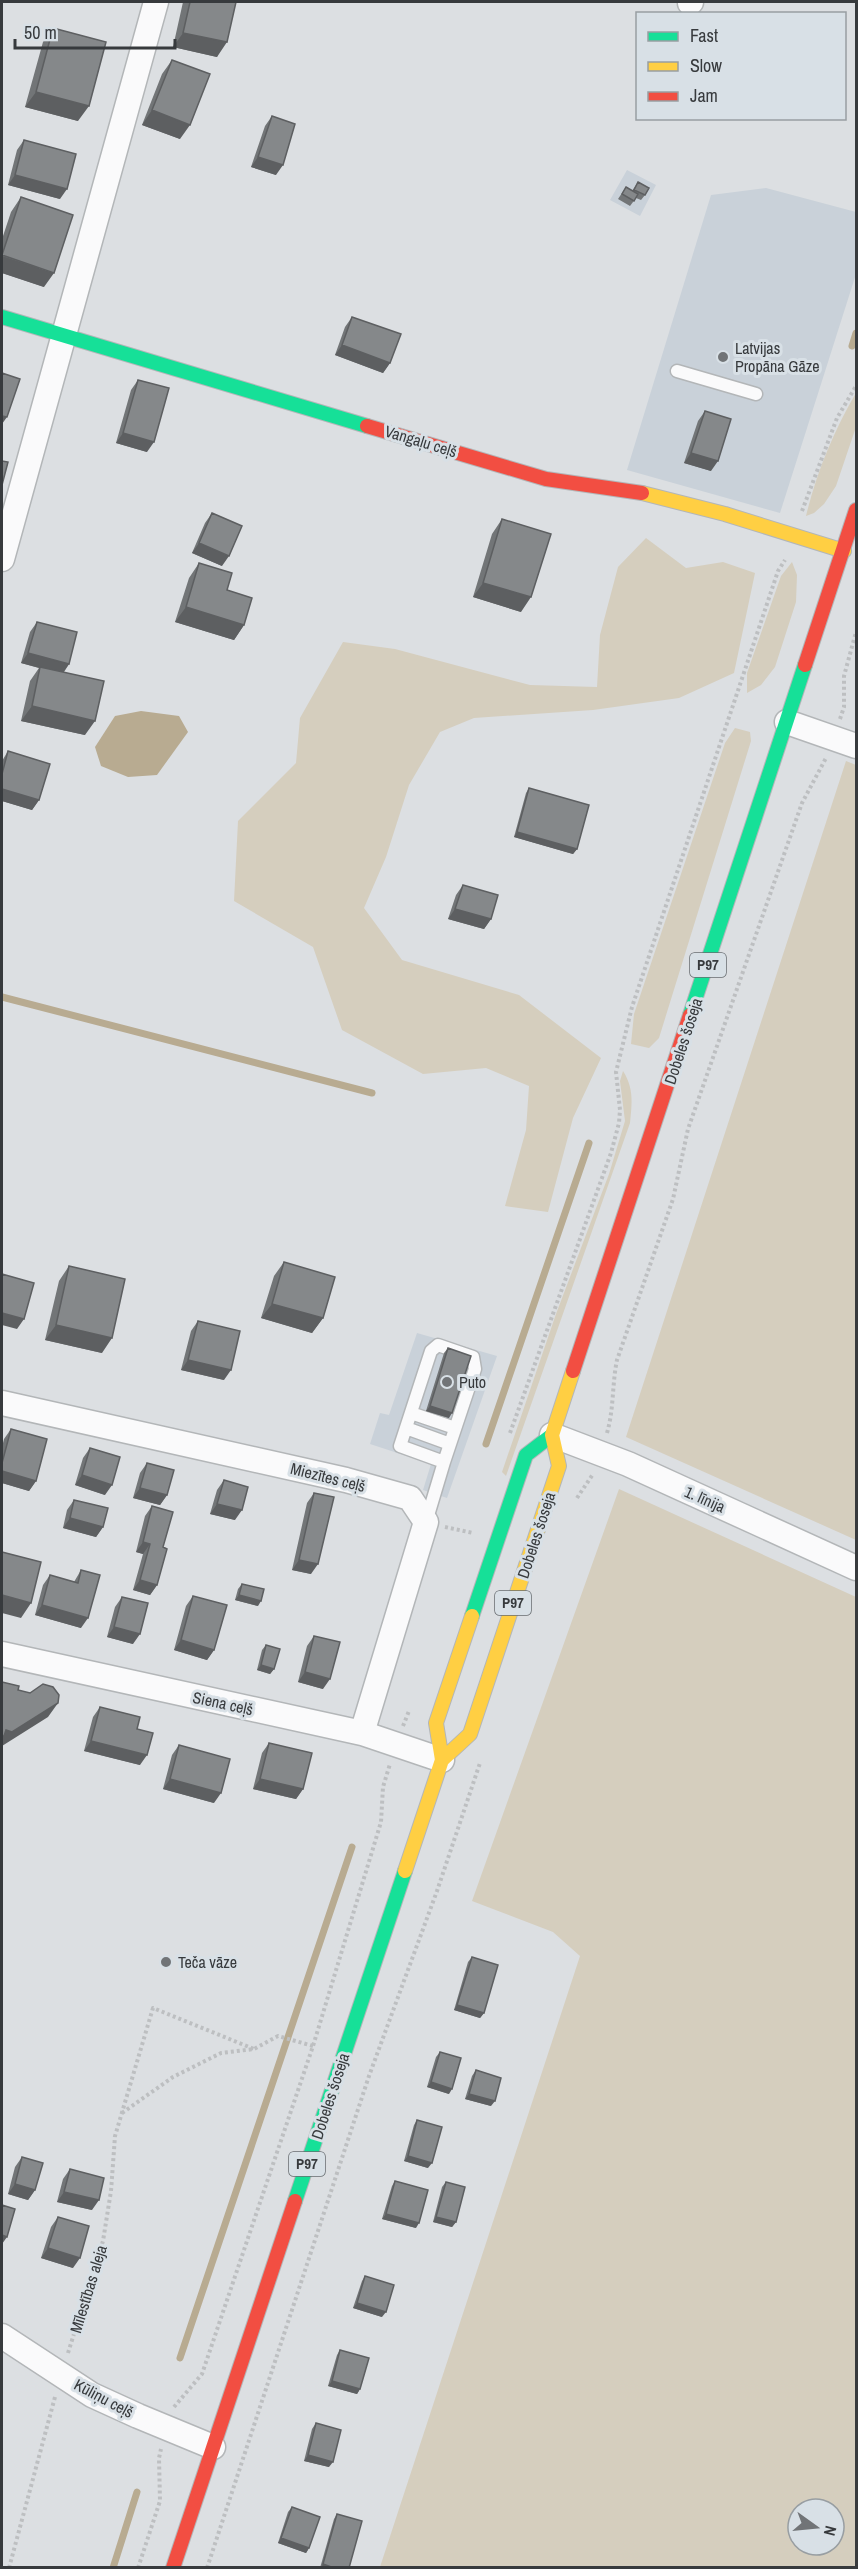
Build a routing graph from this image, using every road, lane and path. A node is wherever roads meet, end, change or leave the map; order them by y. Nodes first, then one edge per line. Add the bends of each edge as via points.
1 (156, 2) edge
2 (2, 317) edge
3 (62, 334) junction
4 (677, 371) dead end
5 (856, 386) edge
6 (756, 394) dead end
7 (856, 510) edge
8 (795, 535) junction
9 (843, 551) junction
10 (2, 559) edge
11 (787, 722) junction
12 (856, 746) edge
13 (424, 1374) junction
14 (436, 1378) edge
15 (415, 1400) junction
16 (2, 1403) edge
17 (428, 1404) edge
18 (411, 1413) junction
19 (406, 1428) junction
20 (455, 1428) junction
21 (552, 1435) junction
22 (507, 1440) dead end
23 (450, 1444) junction
24 (444, 1461) junction
25 (426, 1522) junction
26 (477, 1523) dead end
27 (471, 1542) dead end
28 (856, 1568) edge
29 (2, 1654) edge
30 (412, 1703) dead end
31 (362, 1733) junction
32 (396, 1745) junction
33 (442, 1760) junction
34 (313, 2046) junction
35 (254, 2049) junction
36 (122, 2113) junction
37 (2, 2336) edge
38 (61, 2374) junction
39 (168, 2428) junction
40 (213, 2447) junction
41 (9, 2568) edge
42 (138, 2568) edge
43 (173, 2568) edge

1 - 3 street
2 - 3 main road, Vangaļu ceļš
3 - 8 main road, Vangaļu ceļš via 546,479 641,493
3 - 10 street
4 - 6 lane
5 - 8 path via 837,418 807,492
7 - 9 main road, Dobeles šoseja / P97
8 - 9 main road, Vangaļu ceļš
8 - 22 path via 778,571 736,691 632,1007 616,1072 620,1123
9 - 11 main road, Dobeles šoseja / P97
11 - 12 street
11 - 21 main road, Dobeles šoseja / P97
13 - 14 lane
13 - 15 lane
13 - 20 lane via 435,1360 431,1351 438,1345 473,1357 455,1413
15 - 17 lane
15 - 18 lane
16 - 25 street, Miezītes ceļš via 410,1498
18 - 19 lane
18 - 20 lane
19 - 23 lane
19 - 24 lane via 400,1446
20 - 23 lane
21 - 28 street, 1. līnija via 619,1460
21 - 33 main road, Dobeles šoseja / P97 via 559,1466 470,1734
21 - 33 main road, Dobeles šoseja / P97 via 526,1455 436,1723
23 - 24 lane
24 - 25 lane
25 - 31 street
26 - 27 path
29 - 31 street, Siena ceļš
30 - 32 path
31 - 32 street, Siena ceļš
32 - 33 street, Siena ceļš
32 - 34 path via 383,1787 381,1822
33 - 40 main road, Dobeles šoseja / P97
34 - 35 path via 278,2036
34 - 39 path via 202,2374 175,2405
35 - 36 path via 221,2052 173,2078
35 - 36 path, Mīlestības aleja via 153,2008
36 - 38 path, Mīlestības aleja via 115,2136 103,2241
37 - 38 street, Kūliņu ceļš
38 - 39 street, Kūliņu ceļš via 92,2395
38 - 41 path, Mīlestības aleja
39 - 40 street, Kūliņu ceļš
39 - 42 path via 159,2458 160,2501
40 - 43 main road, Dobeles šoseja / P97

